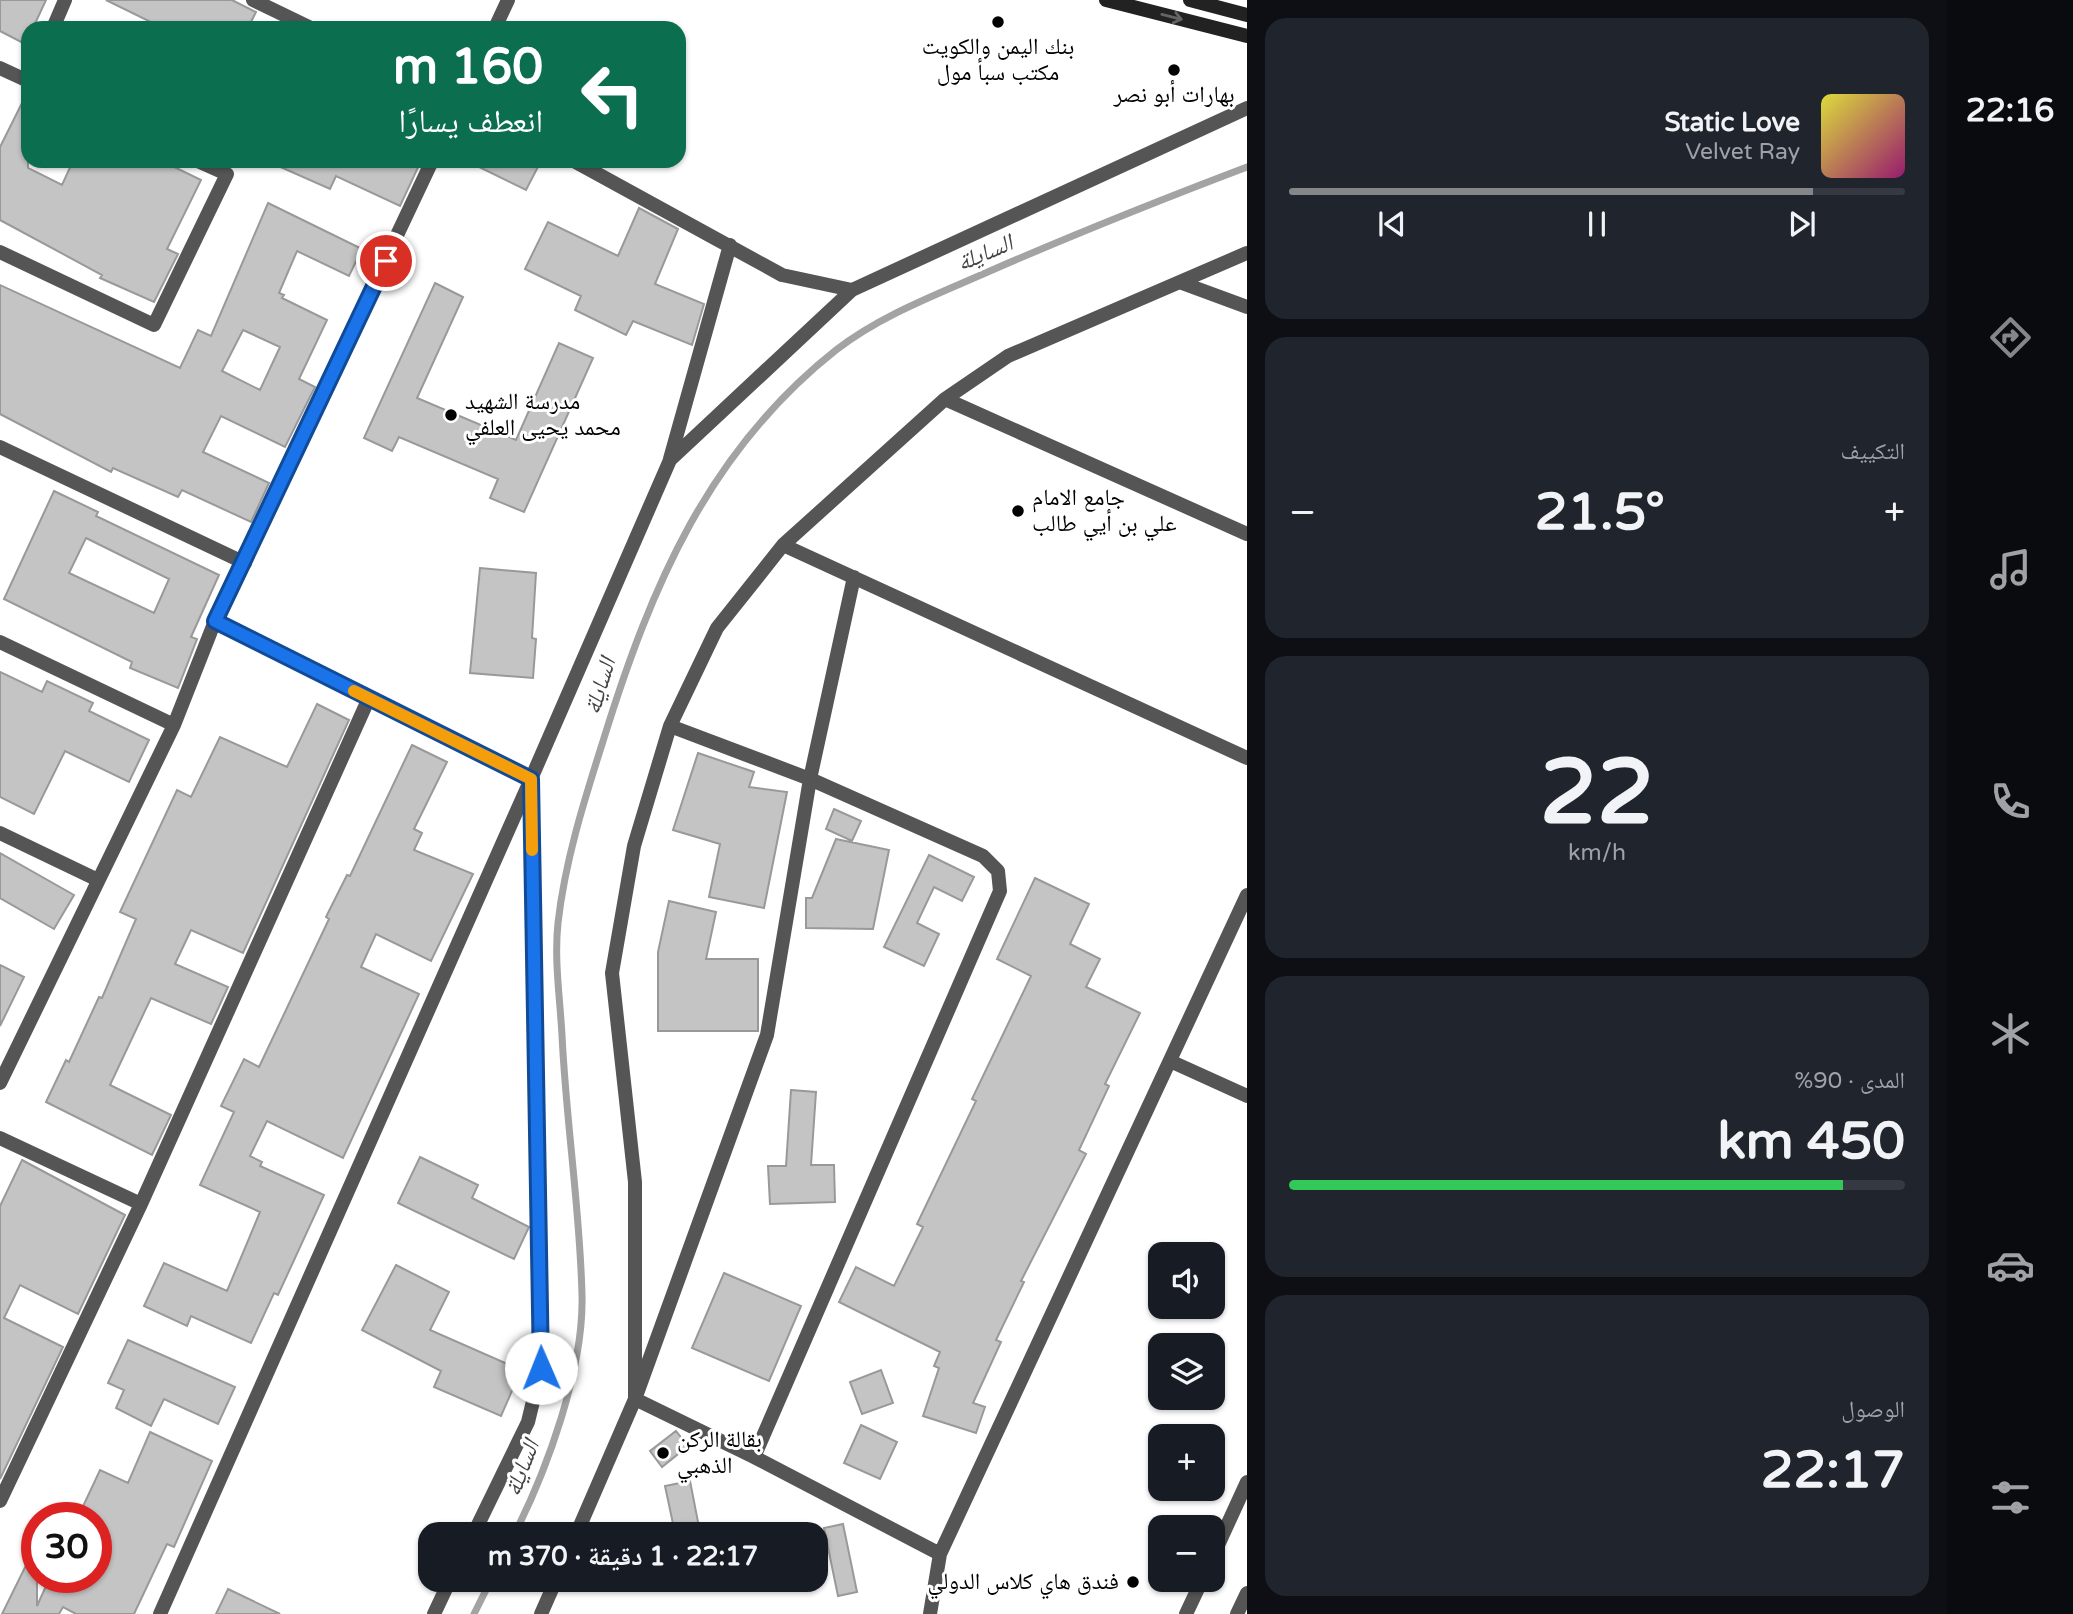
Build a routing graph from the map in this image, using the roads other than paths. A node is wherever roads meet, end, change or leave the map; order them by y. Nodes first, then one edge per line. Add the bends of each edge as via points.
1 (65, 0) edge
2 (253, 0) edge
3 (508, 0) edge
4 (1106, 0) edge
5 (1189, 0) edge
6 (1247, 15) edge
7 (56, 21) edge
8 (297, 21) edge
9 (498, 21) edge
10 (1247, 36) edge
11 (0, 68) edge
12 (21, 78) edge
13 (1247, 108) edge
14 (214, 168) edge
15 (429, 168) edge
16 (587, 168) edge
17 (730, 245) junction
18 (0, 253) edge
19 (1247, 253) edge
20 (1182, 283) junction
21 (852, 290) junction
22 (1247, 307) edge
23 (945, 399) junction
24 (0, 447) edge
25 (670, 460) junction
26 (1247, 534) edge
27 (783, 545) junction
28 (245, 562) junction
29 (854, 577) junction
30 (215, 621) junction
31 (0, 642) edge
32 (369, 698) junction
33 (173, 725) junction
34 (670, 726) junction
35 (1247, 758) edge
36 (531, 779) junction
37 (810, 779) junction
38 (0, 833) edge
39 (98, 880) junction
40 (1247, 895) edge
41 (1170, 1061) junction
42 (0, 1083) edge
43 (1247, 1096) edge
44 (0, 1138) edge
45 (141, 1204) junction
46 (635, 1399) junction
47 (754, 1457) junction
48 (1247, 1482) edge
49 (0, 1501) edge
50 (479, 1522) edge
51 (582, 1522) edge
52 (1225, 1530) edge
53 (940, 1554) junction
54 (444, 1592) edge
55 (551, 1592) edge
56 (1196, 1592) edge
57 (1247, 1593) edge
58 (160, 1614) edge
59 (434, 1614) edge
60 (541, 1614) edge
61 (930, 1614) edge
62 (1186, 1614) edge
63 (1237, 1614) edge

1 - 7 street
2 - 8 street
3 - 9 street
4 -> 10 street
5 - 6 street
11 - 12 street
13 - 21 street
14 - 18 street via 227,174 154,325
15 - 28 street
16 - 17 street
17 - 21 street via 782,275
17 - 25 street
19 - 20 street
20 - 22 street
20 - 23 street via 1008,356
21 - 25 street
23 - 26 street
23 - 27 street
24 - 28 street
25 - 36 street
27 - 29 street
27 - 34 street via 718,628
28 - 30 street
29 - 35 street
29 - 37 street
30 - 32 street
30 - 33 street
31 - 33 street
32 - 36 street
32 - 45 street
33 - 39 street
34 - 37 street
34 - 46 street via 634,846 612,973 635,1182
36 - 50 street via 541,1368 528,1422
36 - 58 street
37 - 46 street via 767,1035
37 - 47 street via 983,856 998,871 1000,891
38 - 39 street
39 - 42 street
40 - 41 street
41 - 43 street
41 - 53 street
44 - 45 street
45 - 49 street
46 - 47 street
46 - 51 street
47 - 53 street
48 - 52 street
53 - 61 street
54 - 59 street
55 - 60 street
56 - 62 street
57 - 63 street

